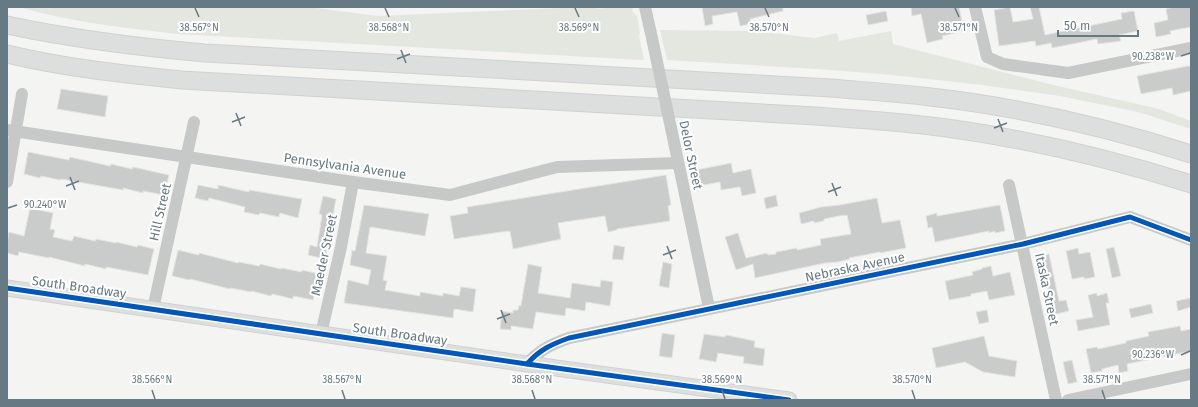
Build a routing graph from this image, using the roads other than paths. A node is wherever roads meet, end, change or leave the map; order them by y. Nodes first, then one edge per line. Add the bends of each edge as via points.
1 (645, 7) edge
2 (975, 7) edge
3 (7, 25) edge
4 (1191, 48) edge
5 (7, 54) edge
6 (22, 94) dead end
7 (194, 122) dead end
8 (11, 131) edge
9 (1191, 154) edge
10 (187, 156) junction
11 (678, 163) junction
12 (7, 182) edge
13 (354, 182) junction
14 (1191, 184) edge
15 (1009, 185) dead end
16 (1191, 240) edge
17 (1022, 244) junction
18 (7, 288) edge
19 (709, 308) junction
20 (153, 309) junction
21 (321, 334) junction
22 (527, 364) junction
23 (1191, 374) edge
24 (754, 398) edge
25 (789, 400) edge
26 (1056, 400) edge
27 (1068, 400) edge

1 - 11 street, Delor Street, bridge
2 - 4 street via 987,57 1003,64 1068,73
3 - 9 highway via 146,48 205,53 831,88 931,97 1048,116 1106,129
5 - 14 highway via 69,66 182,80 816,116 929,126 1043,144 1100,157
6 - 8 street
7 - 10 street, Hill Street
8 - 10 street, Pennsylvania Avenue
8 - 12 street
10 - 13 street, Pennsylvania Avenue
10 - 20 street, Hill Street
11 - 13 street, Pennsylvania Avenue via 557,167 450,195
11 - 19 street, Delor Street
13 - 21 street, Maeder Street
15 - 17 street, Itaska Street
16 - 17 street, Nebraska Avenue via 1130,217
17 - 19 street, Nebraska Avenue
17 - 26 street, Itaska Street
18 - 20 main road, South Broadway
19 - 22 street, Nebraska Avenue via 569,338 543,349
20 - 21 main road, South Broadway
21 - 22 main road, South Broadway
22 - 24 main road, South Broadway
23 - 27 street
24 - 25 main road, South Broadway

